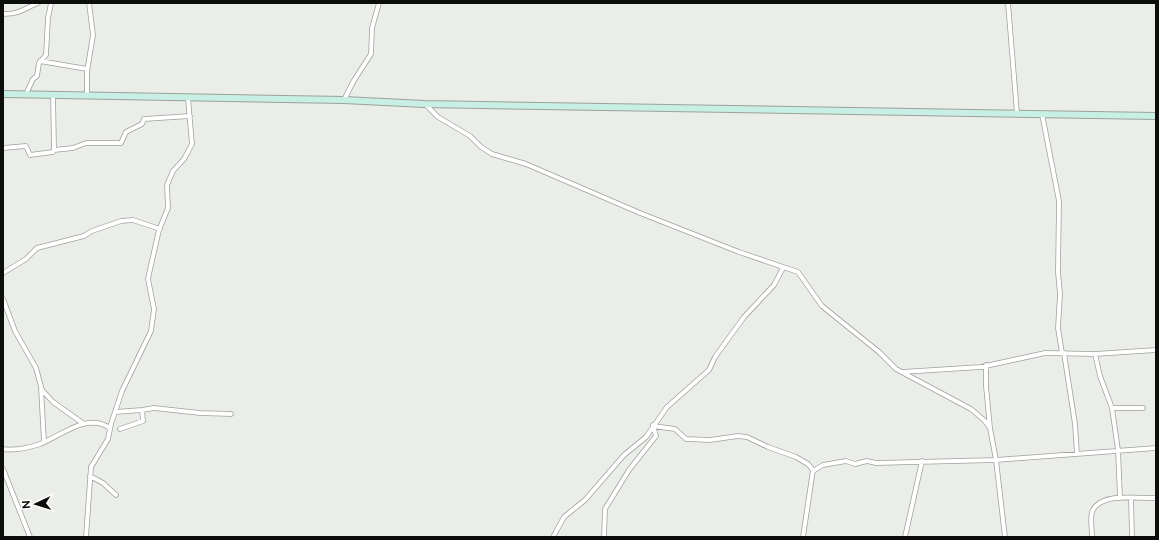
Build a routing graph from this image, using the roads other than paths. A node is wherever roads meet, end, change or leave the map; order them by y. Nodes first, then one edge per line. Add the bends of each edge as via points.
1 (38, 3) edge
2 (51, 3) edge
3 (89, 3) edge
4 (379, 3) edge
5 (1008, 3) edge
6 (3, 14) edge
7 (40, 61) junction
8 (87, 69) junction
9 (3, 94) edge
10 (26, 94) junction
11 (53, 94) junction
12 (87, 95) junction
13 (188, 98) junction
14 (344, 100) junction
15 (424, 104) junction
16 (1017, 113) junction
17 (1042, 113) junction
18 (190, 116) junction
19 (1156, 116) edge
20 (3, 148) edge
21 (54, 150) junction
22 (160, 229) junction
23 (783, 268) junction
24 (3, 274) edge
25 (3, 299) edge
26 (1156, 350) edge
27 (1063, 353) junction
28 (1094, 354) junction
29 (986, 366) junction
30 (902, 372) junction
31 (40, 382) junction
32 (1112, 408) junction
33 (1143, 408) dead end
34 (142, 410) junction
35 (115, 412) junction
36 (231, 414) dead end
37 (84, 424) junction
38 (653, 426) junction
39 (110, 428) junction
40 (990, 428) junction
41 (120, 429) dead end
42 (44, 442) junction
43 (1156, 448) edge
44 (3, 449) edge
45 (1118, 450) junction
46 (1077, 454) junction
47 (996, 460) junction
48 (922, 461) junction
49 (3, 469) edge
50 (812, 471) junction
51 (90, 476) junction
52 (116, 495) dead end
53 (1120, 498) junction
54 (1131, 498) junction
55 (1156, 498) edge
56 (30, 537) edge
57 (86, 537) edge
58 (553, 537) edge
59 (604, 537) edge
60 (803, 537) edge
61 (905, 537) edge
62 (1005, 537) edge
63 (1092, 537) edge
64 (1132, 537) edge

1 - 6 street via 26,7 19,13
2 - 7 street via 46,55
3 - 8 street via 93,36
4 - 14 street via 372,28 372,54
5 - 16 street
7 - 8 street
7 - 10 street via 37,76 32,79
8 - 12 street
9 - 10 main road
10 - 11 main road
11 - 12 main road
11 - 21 street
12 - 13 main road
13 - 14 main road
13 - 18 street
14 - 15 main road
15 - 16 main road
15 - 23 street via 438,117 470,136 492,154 526,164
16 - 17 main road
17 - 19 main road
17 - 27 street via 1059,202 1058,328
18 - 21 street via 144,119 142,124 126,132 121,143 86,143 73,148
18 - 22 street via 192,144 168,182 168,208
20 - 21 street via 26,146 32,155
22 - 24 street via 133,220 121,222 84,236 37,248 26,259
22 - 35 street via 148,279 154,304 151,331 127,378
23 - 30 street via 798,272 822,306
23 - 38 street via 774,285 744,317 709,370 667,408
25 - 31 street via 20,341 36,368
26 - 28 street
27 - 28 street
27 - 29 street via 1045,353
27 - 46 street via 1075,424
28 - 32 street
29 - 30 street
29 - 40 street
30 - 40 street via 971,409
31 - 37 street via 42,390 50,400
31 - 42 street
32 - 33 street
32 - 45 street
34 - 35 street
34 - 36 street via 154,408
34 - 41 street via 143,421
35 - 39 street
37 - 39 street via 103,424
37 - 42 street via 74,426
38 - 50 street via 675,429 686,439 710,440 738,436 747,438 796,457 812,467
38 - 58 street via 646,437 624,455 585,500 564,517
38 - 59 street via 656,436 629,470 606,509
39 - 51 street via 108,439 92,464
40 - 47 street
42 - 44 street via 18,449
43 - 45 street
45 - 46 street
45 - 53 street
46 - 47 street
47 - 48 street
47 - 62 street
48 - 50 street via 867,461 855,464 846,461 823,465
48 - 61 street
49 - 56 street
50 - 60 street
51 - 52 street via 103,483
51 - 57 street
53 - 54 street
53 - 63 street via 1098,503 1092,513
54 - 55 street
54 - 64 street

